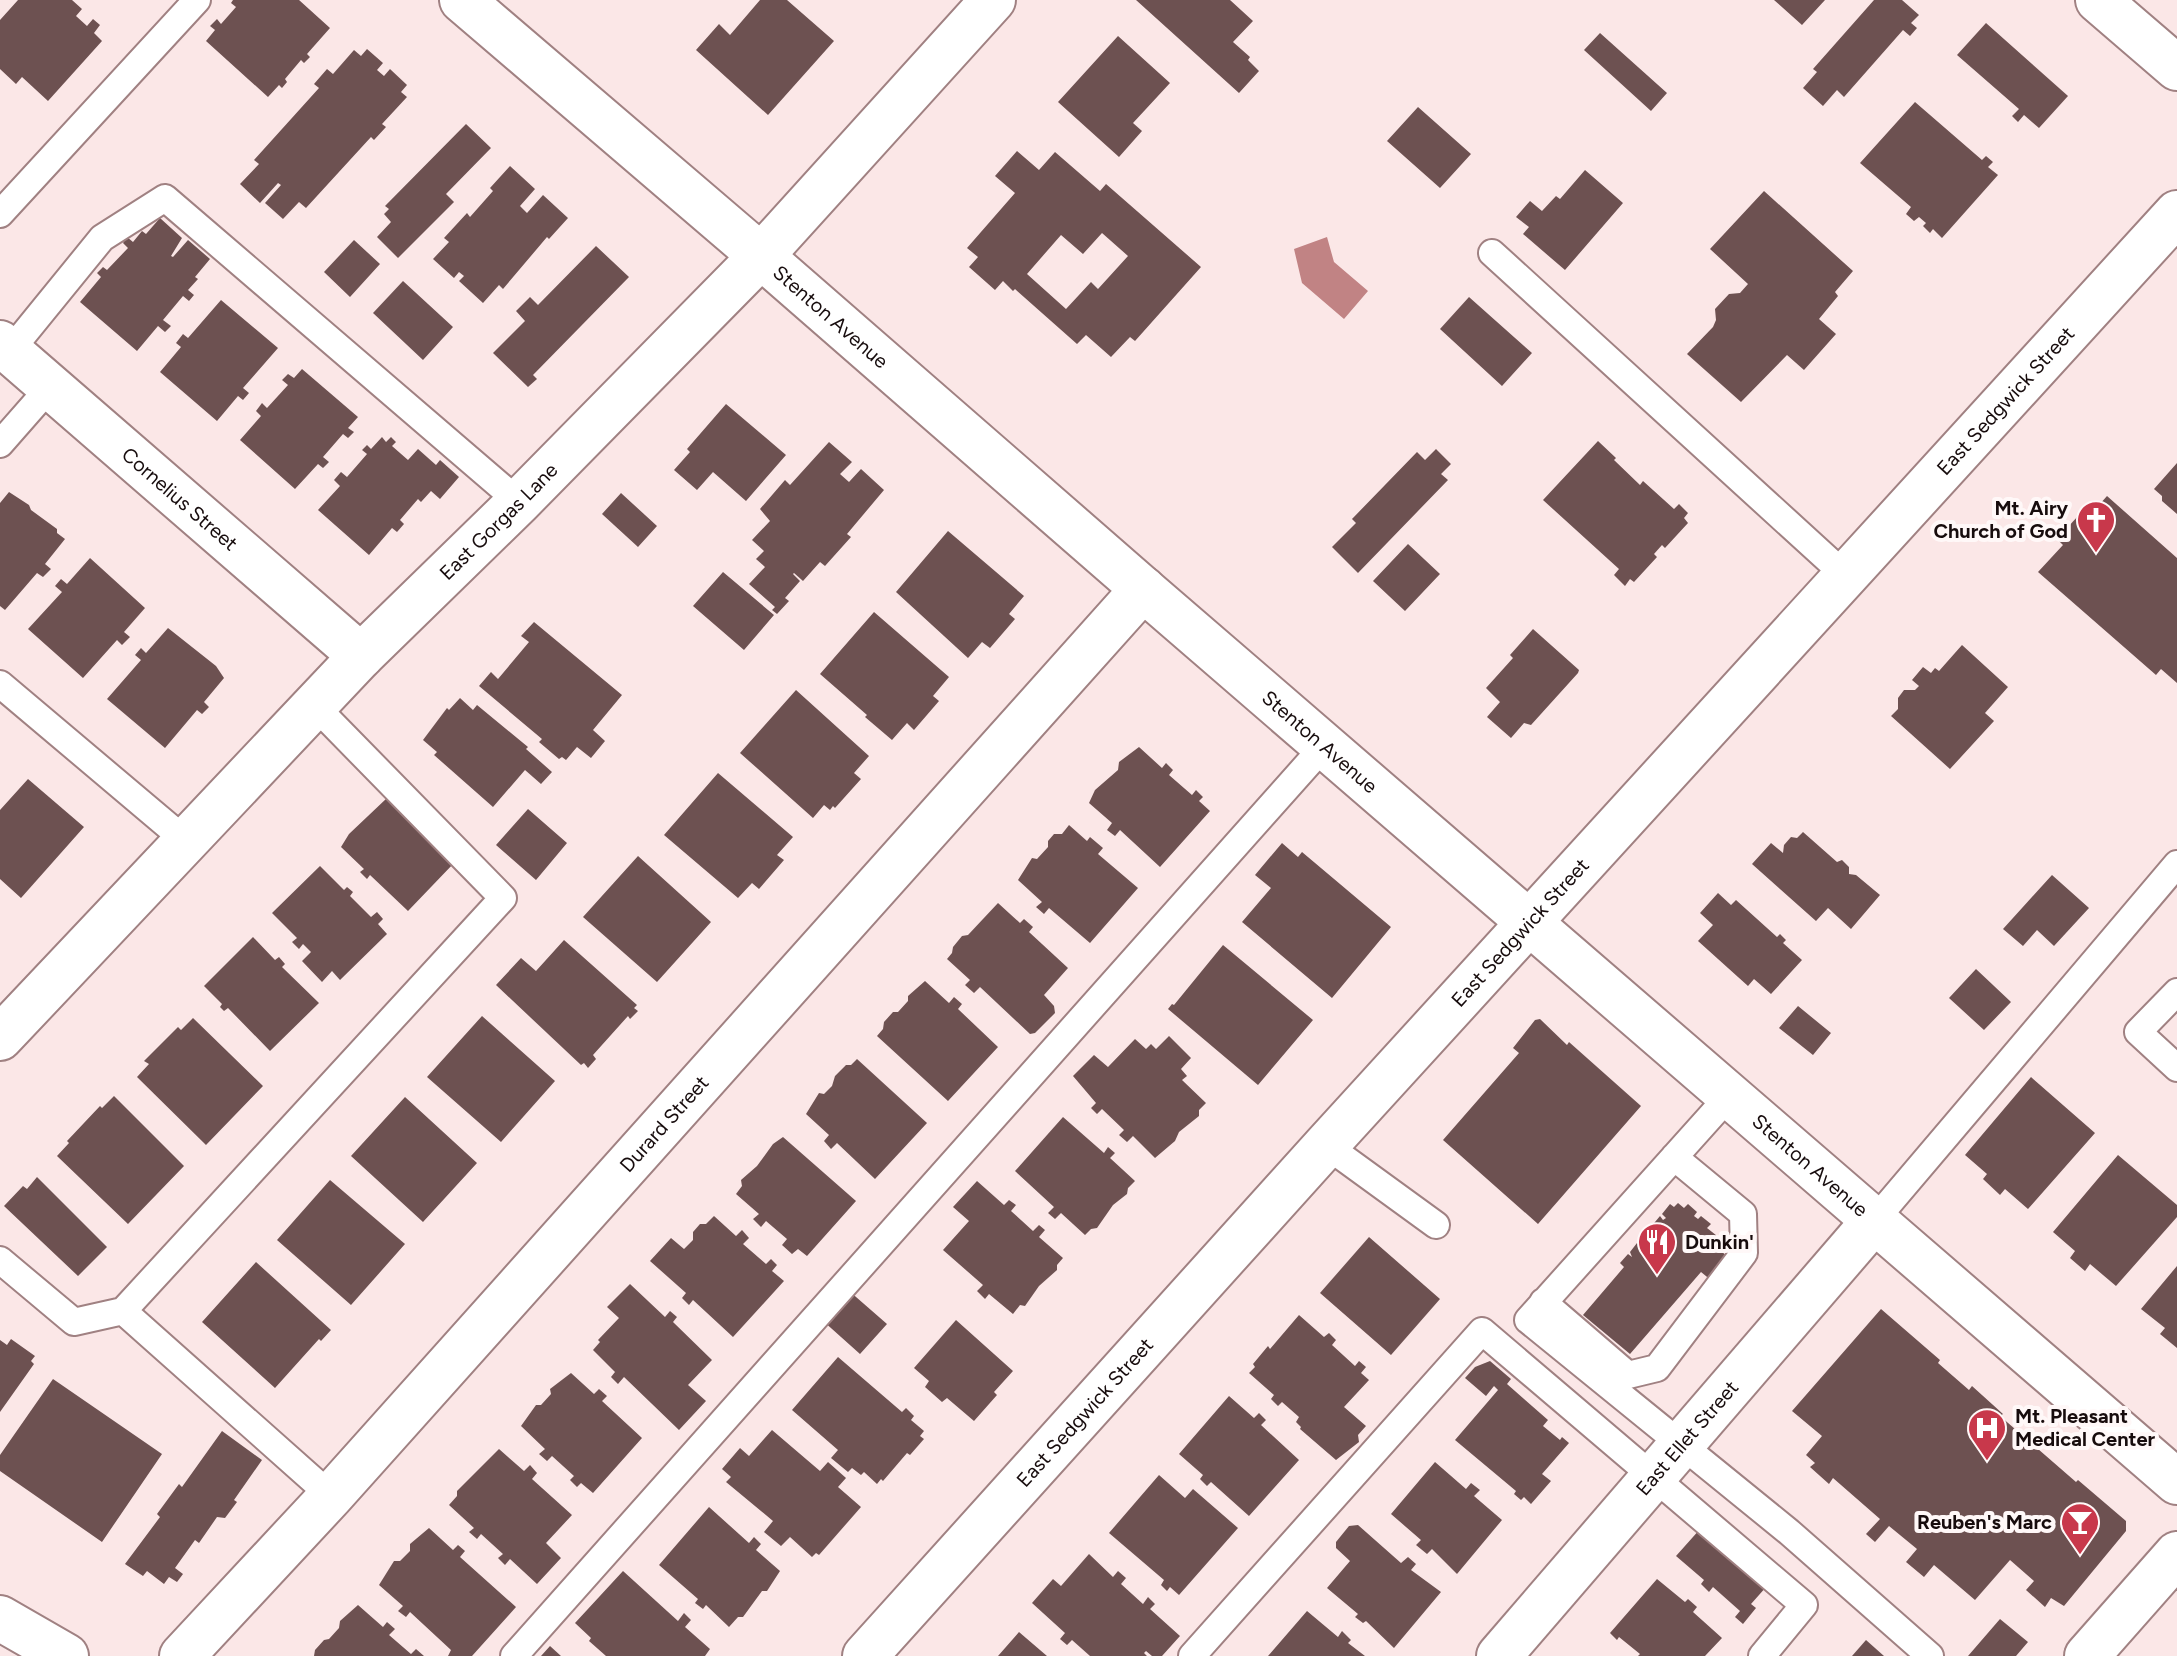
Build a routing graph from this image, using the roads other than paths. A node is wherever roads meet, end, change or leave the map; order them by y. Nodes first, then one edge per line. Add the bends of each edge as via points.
1 (197, 0) edge
2 (462, 0) edge
3 (993, 0) edge
4 (2098, 0) edge
5 (2177, 68) edge
6 (2177, 213) edge
7 (0, 214) edge
8 (1492, 253) dead end
9 (761, 256) junction
10 (5, 347) edge
11 (50, 387) junction
12 (0, 444) edge
13 (519, 502) junction
14 (1846, 576) junction
15 (1143, 589) junction
16 (361, 656) junction
17 (0, 684) edge
18 (315, 706) junction
19 (1325, 745) junction
20 (186, 841) junction
21 (2177, 864) edge
22 (1530, 923) junction
23 (2177, 992) edge
24 (5, 1023) edge
25 (2177, 1068) edge
26 (1729, 1096) junction
27 (1326, 1145) junction
28 (1674, 1157) junction
29 (1874, 1221) junction
30 (1436, 1225) dead end
31 (0, 1260) edge
32 (1543, 1302) junction
33 (123, 1311) junction
34 (1668, 1462) junction
35 (2177, 1482) edge
36 (331, 1496) junction
37 (2177, 1554) edge
38 (0, 1618) edge
39 (66, 1656) edge
40 (182, 1656) edge
41 (514, 1656) edge
42 (865, 1656) edge
43 (1192, 1656) edge
44 (1499, 1656) edge
45 (1762, 1656) edge
46 (1930, 1656) edge
47 (2087, 1656) edge

1 - 7 lane
2 - 9 street, Stenton Avenue
3 - 9 street, East Gorgas Lane
4 - 5 street
6 - 14 street, East Sedgwick Street
8 - 14 lane
9 - 13 street, East Gorgas Lane
9 - 15 street, Stenton Avenue
10 - 11 street, Cornelius Street
10 - 13 lane via 102,238 165,198
11 - 12 lane
11 - 16 street, Cornelius Street
13 - 16 street, East Gorgas Lane
14 - 22 street, East Sedgwick Street
15 - 19 street, Stenton Avenue
15 - 36 street, Durard Street
16 - 18 street, East Gorgas Lane
17 - 20 lane
18 - 20 street, East Gorgas Lane
18 - 33 lane via 503,898
19 - 22 street, Stenton Avenue
19 - 41 lane
20 - 24 street, East Gorgas Lane
21 - 29 lane
22 - 26 street, Stenton Avenue
22 - 27 street, East Sedgwick Street
23 - 25 lane via 2138,1032
26 - 28 lane
26 - 29 street, Stenton Avenue
27 - 30 lane
27 - 42 street, East Sedgwick Street
28 - 32 lane
28 - 32 lane via 1743,1214 1744,1253 1657,1368 1628,1375
29 - 34 street, East Ellet Street
29 - 35 street, Stenton Avenue
31 - 33 lane via 74,1322
32 - 34 lane via 1528,1320
33 - 36 lane
34 - 43 lane via 1482,1331
34 - 44 street, East Ellet Street
34 - 45 lane via 1804,1605
34 - 46 lane via 1789,1532
36 - 40 street, Durard Street
37 - 47 street
38 - 39 street

